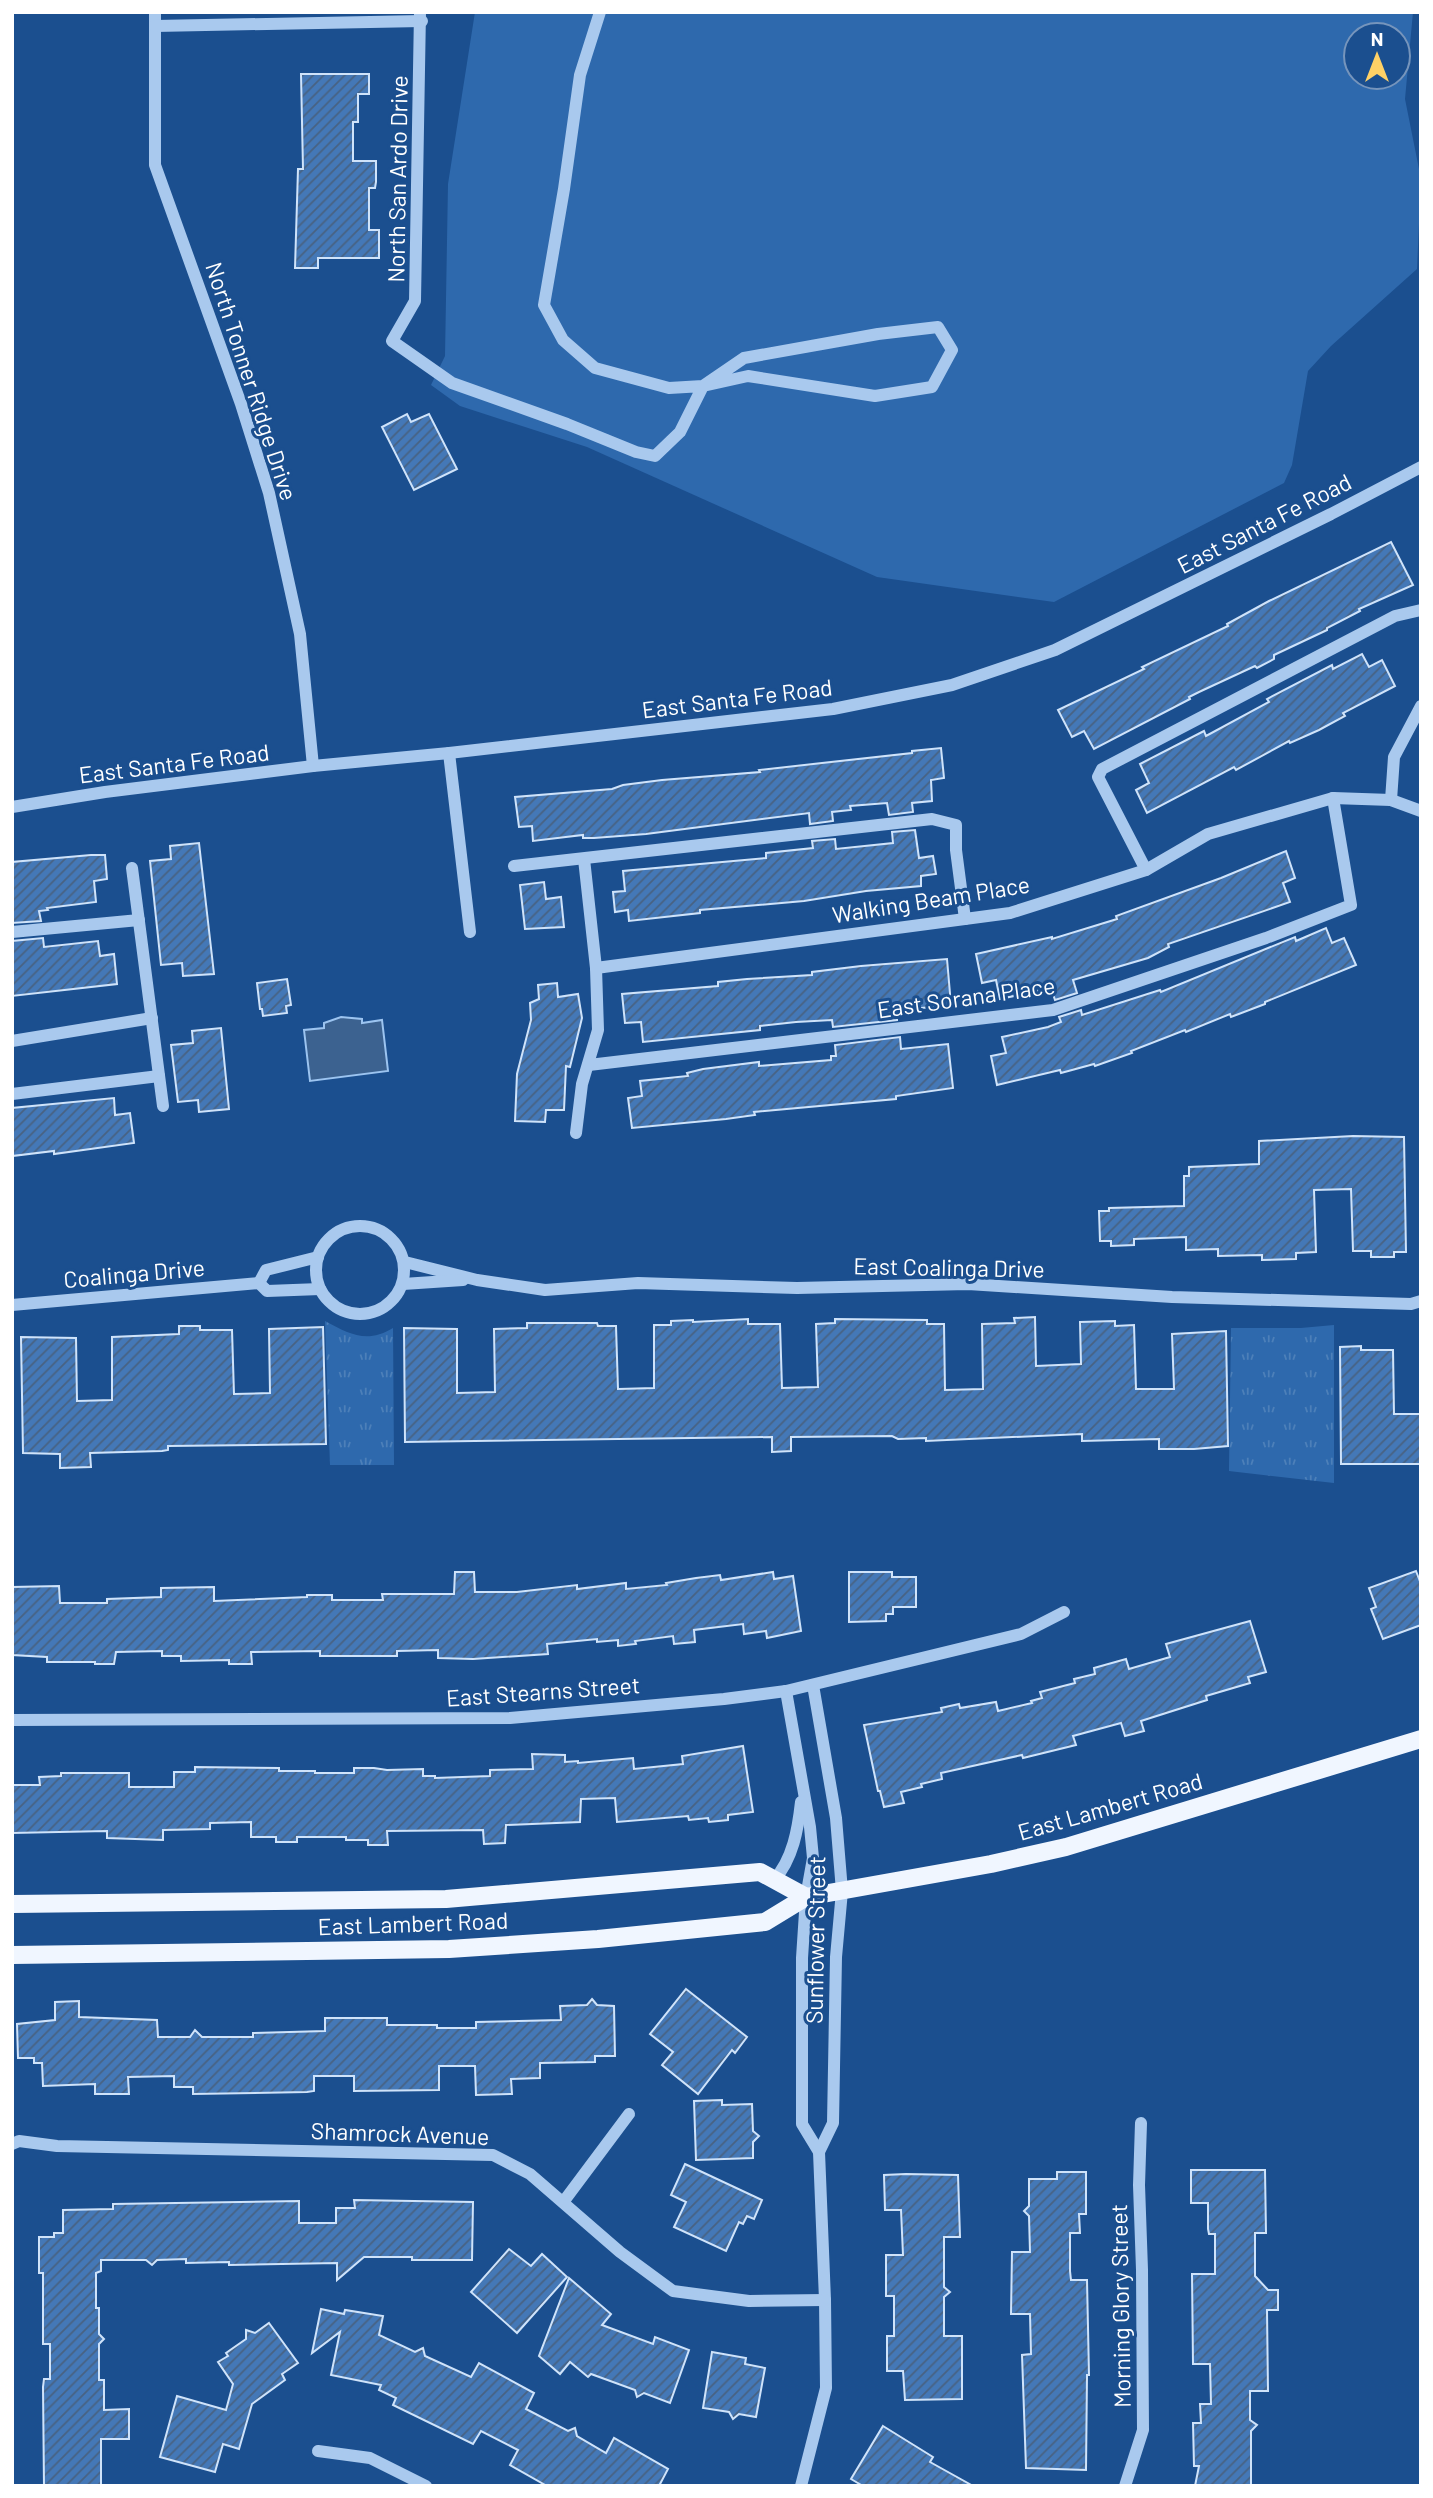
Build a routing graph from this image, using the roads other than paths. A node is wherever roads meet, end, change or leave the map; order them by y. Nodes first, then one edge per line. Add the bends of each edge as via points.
1 (155, 12) edge
2 (600, 12) edge
3 (421, 17) edge
4 (155, 26) junction
5 (703, 386) junction
6 (1421, 467) edge
7 (1421, 610) edge
8 (1421, 706) edge
9 (449, 753) junction
10 (313, 766) junction
11 (1333, 798) junction
12 (1391, 800) junction
13 (12, 807) edge
14 (1421, 811) edge
15 (584, 859) junction
16 (514, 866) dead end
17 (132, 868) dead end
18 (1146, 870) junction
19 (965, 919) junction
20 (139, 920) junction
21 (12, 932) edge
22 (470, 932) dead end
23 (596, 968) junction
24 (152, 1018) junction
25 (12, 1041) edge
26 (589, 1065) junction
27 (159, 1076) junction
28 (12, 1094) edge
29 (163, 1106) dead end
30 (576, 1133) dead end
31 (318, 1256) junction
32 (405, 1262) junction
33 (477, 1280) junction
34 (259, 1283) junction
35 (403, 1284) junction
36 (320, 1289) junction
37 (1421, 1301) edge
38 (12, 1305) edge
39 (1064, 1612) dead end
40 (813, 1685) junction
41 (786, 1691) junction
42 (12, 1720) edge
43 (1421, 1739) edge
44 (803, 1788) junction
45 (774, 1880) junction
46 (842, 1891) junction
47 (806, 1897) junction
48 (12, 1904) edge
49 (12, 1955) edge
50 (629, 2114) dead end
51 (1141, 2123) dead end
52 (12, 2144) edge
53 (819, 2152) junction
54 (564, 2202) junction
55 (825, 2300) junction
56 (318, 2451) dead end
57 (426, 2486) edge
58 (802, 2486) edge
59 (1125, 2486) edge

1 - 4 street, North Tonner Ridge Drive
2 - 5 street via 580,75 544,305 563,340 595,368 669,388
3 - 4 street
3 - 5 street, North San Ardo Drive via 415,301 391,341 452,383 655,456 680,432
4 - 10 street, North Tonner Ridge Drive via 155,165 270,493 300,634
5 - 5 street via 744,358 878,334 938,327 952,350 932,387 875,396 748,376
6 - 9 street, East Santa Fe Road via 1055,650 952,685 833,709
7 - 18 street via 1395,616 1102,769 1098,777
8 - 12 street via 1394,757
9 - 10 street, East Santa Fe Road
9 - 22 street
10 - 13 street, East Santa Fe Road
11 - 12 street, Walking Beam Place
11 - 18 street, Walking Beam Place via 1208,834
11 - 26 street, East Sorana Place via 1351,905 1266,938 1053,1010
12 - 14 street, Walking Beam Place
15 - 16 street
15 - 19 street via 932,819 956,825
15 - 23 street
17 - 20 street
18 - 19 street, Walking Beam Place via 1010,913
19 - 23 street, Walking Beam Place
20 - 21 street
20 - 24 street
23 - 26 street via 598,1030
24 - 25 street
24 - 27 street
26 - 30 street
27 - 28 street
27 - 29 street
31 - 32 street via 335,1233 363,1225 390,1236
31 - 34 street, Coalinga Drive via 266,1270
31 - 36 street
32 - 33 street
32 - 35 street
33 - 35 street
33 - 37 street, East Coalinga Drive via 545,1290 638,1283 797,1288 968,1284 1171,1297
34 - 36 street, Coalinga Drive via 267,1292
34 - 38 street, Coalinga Drive
35 - 36 street via 387,1305 363,1314 338,1308
39 - 40 street, East Stearns Street via 1021,1634
40 - 41 street, East Stearns Street
40 - 46 street, Sunflower Street via 836,1818
41 - 42 street, East Stearns Street via 510,1718
41 - 44 street, Sunflower Street
43 - 46 main road, East Lambert Road via 1066,1847
44 - 45 street via 795,1836 783,1870
44 - 47 street, Sunflower Street via 813,1858
45 - 47 main road, East Lambert Road
45 - 48 main road, East Lambert Road via 760,1872 446,1899
46 - 47 main road, East Lambert Road
46 - 53 street, Sunflower Street via 833,2123
47 - 49 main road, East Lambert Road via 765,1922 598,1939 449,1949
47 - 53 street, Sunflower Street via 802,2124
50 - 54 street
51 - 59 street, Morning Glory Street via 1143,2430
52 - 54 street, Shamrock Avenue via 494,2155 530,2174
53 - 55 street, Sunflower Street
54 - 55 street, Shamrock Avenue via 673,2291 749,2301
55 - 58 street, Sunflower Street via 826,2388
56 - 57 street via 370,2458

